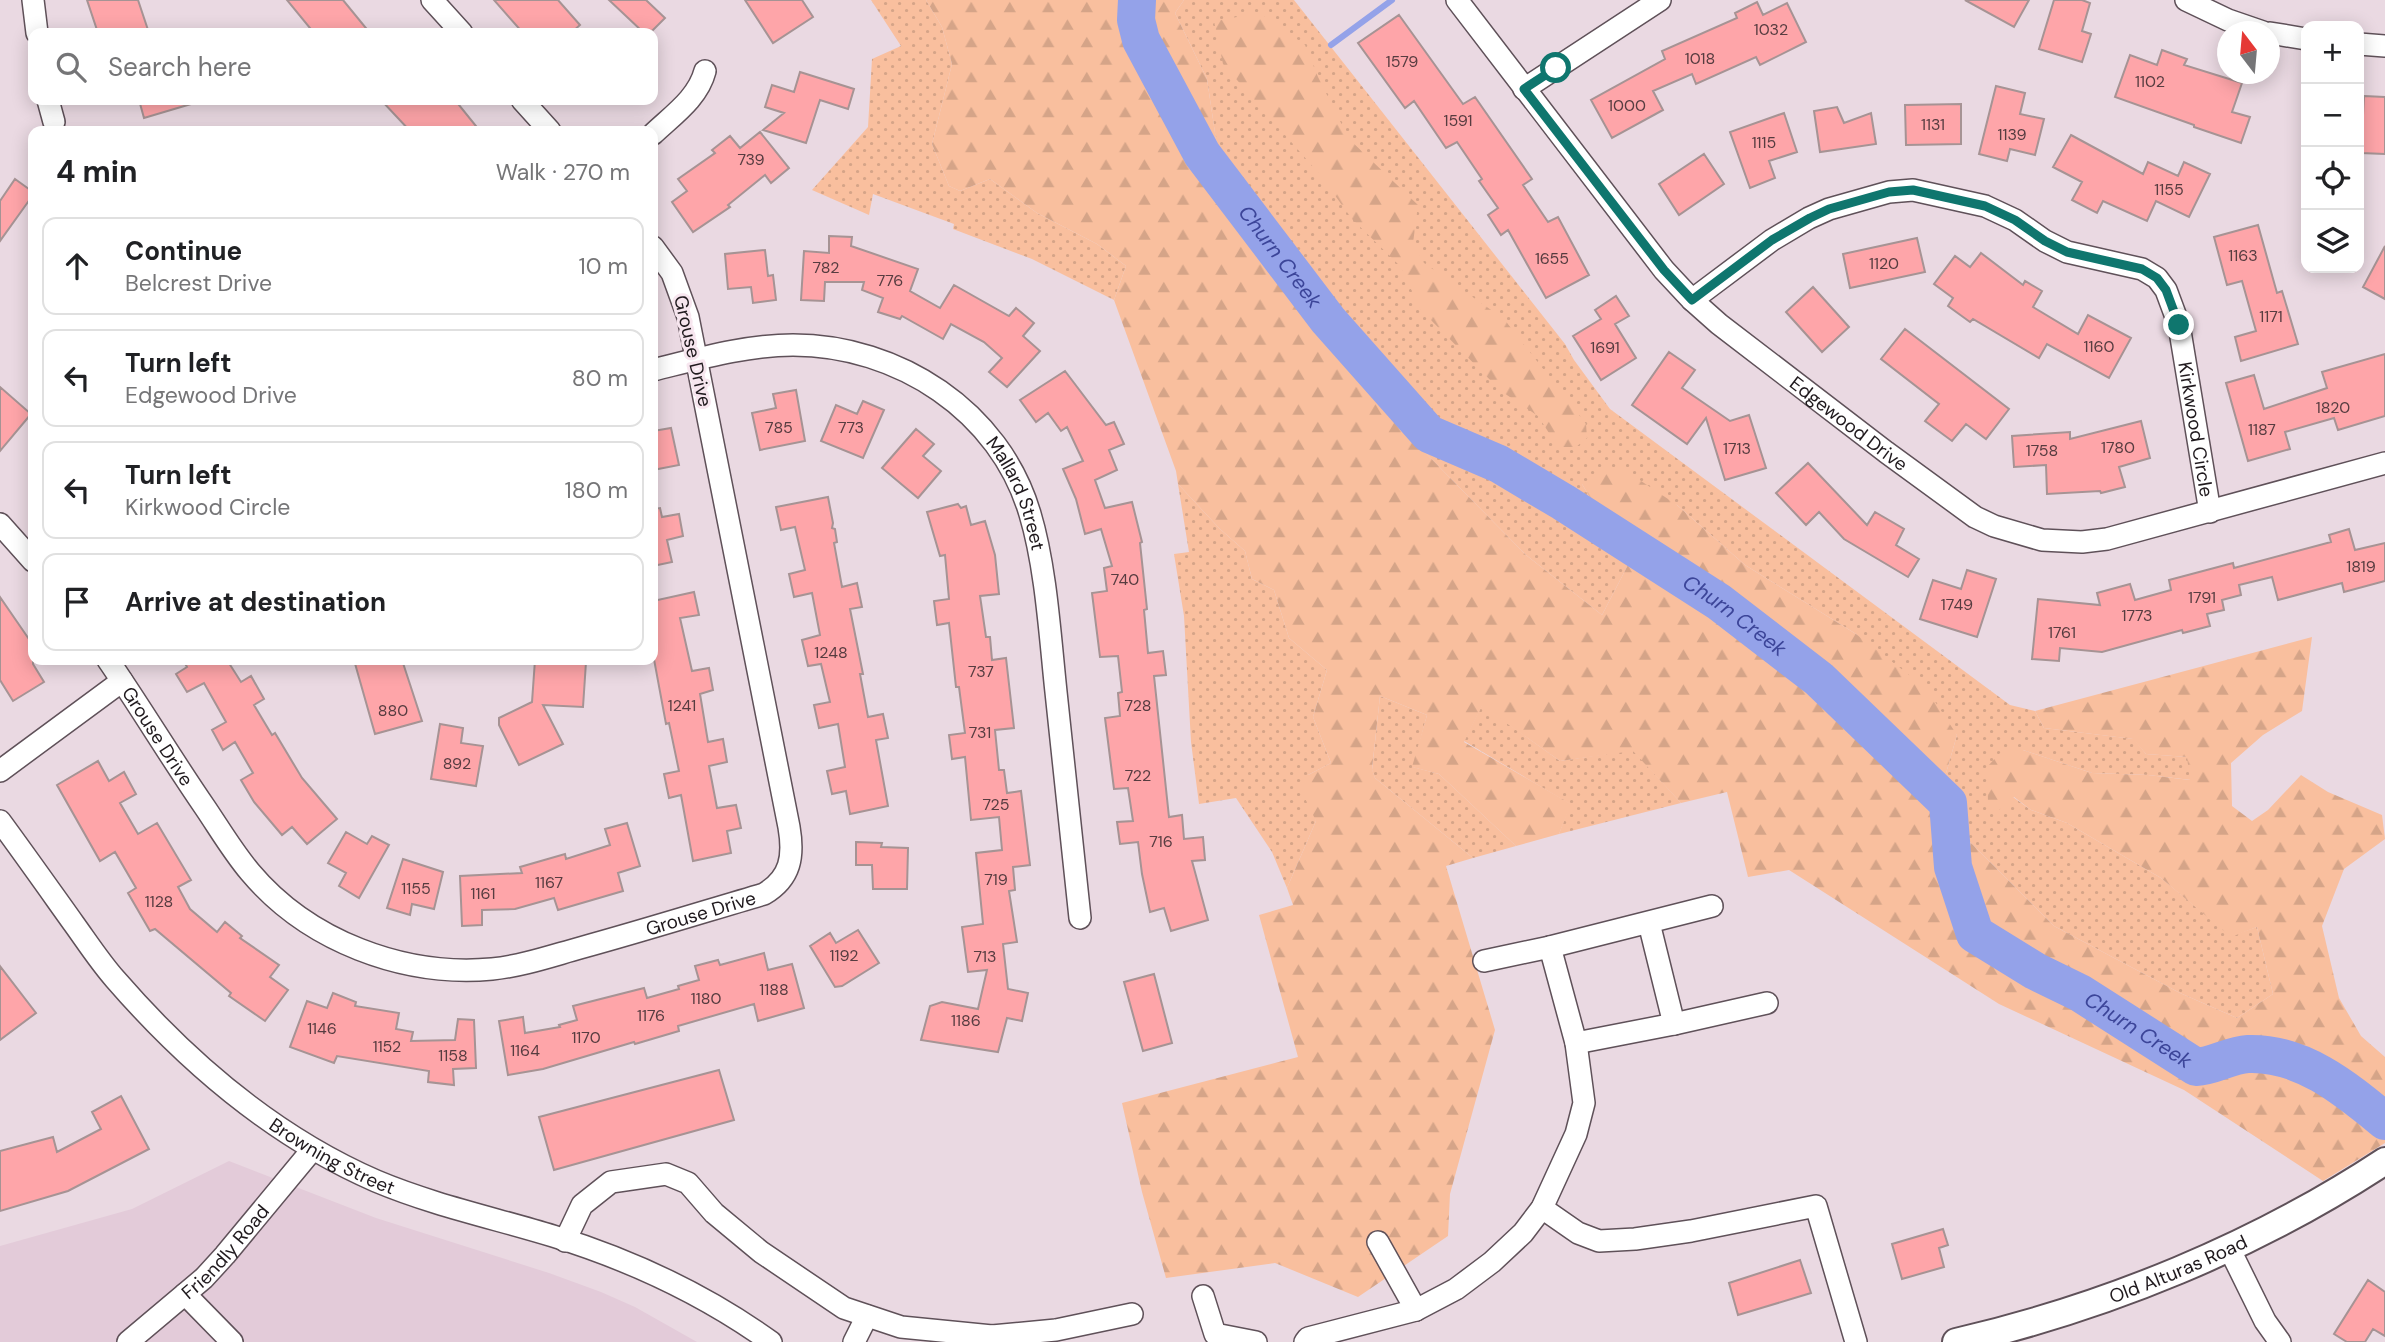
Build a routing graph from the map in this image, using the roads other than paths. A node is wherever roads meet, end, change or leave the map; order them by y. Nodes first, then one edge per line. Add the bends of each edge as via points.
1 (33, 0) edge
2 (432, 0) edge
3 (1457, 0) edge
4 (1660, 0) edge
5 (2186, 0) edge
6 (2231, 21) edge
7 (36, 28) edge
8 (457, 28) edge
9 (2280, 35) edge
10 (2301, 38) edge
11 (2364, 44) edge
12 (2385, 46) edge
13 (705, 71) dead end
14 (1524, 89) junction
15 (49, 105) edge
16 (527, 105) edge
17 (54, 122) dead end
18 (545, 126) edge
19 (658, 129) edge
20 (658, 254) edge
21 (1692, 300) junction
22 (696, 360) junction
23 (658, 369) edge
24 (2385, 463) edge
25 (2210, 512) junction
26 (0, 524) edge
27 (28, 555) edge
28 (111, 665) edge
29 (122, 681) junction
30 (0, 771) edge
31 (0, 821) edge
32 (1713, 906) dead end
33 (1080, 918) dead end
34 (1649, 923) junction
35 (1550, 947) junction
36 (1484, 961) dead end
37 (1767, 1003) dead end
38 (1674, 1024) junction
39 (1576, 1043) junction
40 (312, 1150) junction
41 (2385, 1161) edge
42 (1542, 1208) junction
43 (565, 1241) junction
44 (1378, 1242) dead end
45 (2229, 1248) junction
46 (185, 1294) junction
47 (1203, 1296) dead end
48 (1416, 1310) junction
49 (1132, 1314) dead end
50 (867, 1316) junction
51 (1057, 1336) edge
52 (994, 1339) edge
53 (128, 1342) edge
54 (232, 1342) edge
55 (771, 1342) edge
56 (854, 1342) edge
57 (1256, 1342) edge
58 (1305, 1342) edge
59 (1856, 1342) edge
60 (1956, 1342) edge
61 (2280, 1342) edge

1 - 7 street
2 - 8 street
3 - 14 street, Edgewood Drive
4 - 14 street
5 - 6 street
9 - 10 street
11 - 12 street
13 - 19 street via 693,96
14 - 21 street, Edgewood Drive
15 - 17 street
16 - 18 street
20 - 22 street, Grouse Drive via 680,289
21 - 25 street, Edgewood Drive via 1886,452 1994,526 2042,540 2082,542
21 - 25 street, Kirkwood Circle via 1772,240 1810,218 1889,192 1913,190 1985,206 2067,252 2142,269 2166,290 2179,325
22 - 23 street, Mallard Street
22 - 29 street, Grouse Drive via 791,838 791,860 785,874 764,894 514,966 439,969 373,955 315,927 250,872
22 - 33 street, Mallard Street via 794,345 868,356 914,374 945,394 1000,450 1021,491 1035,535
24 - 25 street, Edgewood Drive
26 - 27 street
28 - 29 street, Grouse Drive
29 - 30 street
31 - 40 street, Browning Street via 113,977 161,1029 257,1112
32 - 34 street
34 - 35 street
34 - 38 street
35 - 36 street
35 - 39 street
37 - 38 street
38 - 39 street
39 - 42 street via 1584,1103 1576,1134
40 - 43 street, Browning Street via 429,1201
40 - 46 street, Friendly Road via 225,1255
41 - 45 main road, Old Alturas Road
42 - 48 street via 1492,1262 1456,1290
42 - 59 street via 1578,1233 1599,1241 1691,1231 1816,1206
43 - 50 street via 582,1205 611,1182 666,1174 688,1183 714,1213 761,1252 844,1308
43 - 55 street, Browning Street via 673,1282
44 - 48 street
45 - 60 main road, Old Alturas Road via 2129,1290
45 - 61 street
46 - 53 street, Friendly Road
46 - 54 street
47 - 57 street via 1215,1334
48 - 58 street
49 - 51 street
50 - 52 street via 901,1327
50 - 56 street
51 - 52 street

